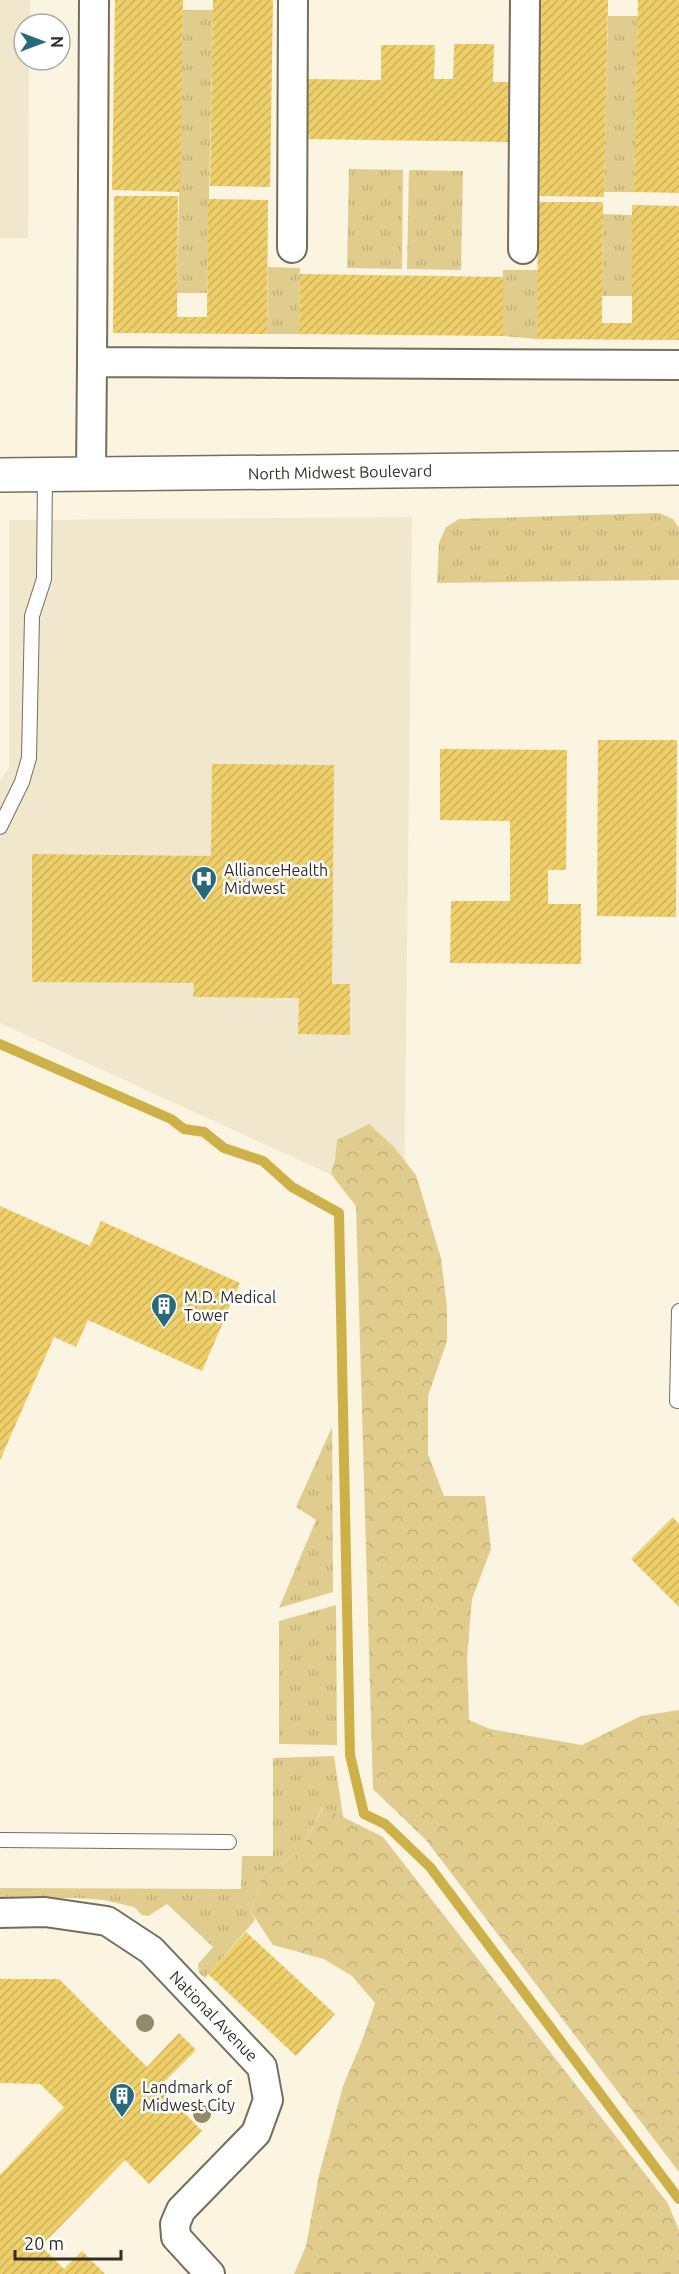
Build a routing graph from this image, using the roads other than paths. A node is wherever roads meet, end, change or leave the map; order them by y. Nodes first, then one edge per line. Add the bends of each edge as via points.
1 (94, 0) edge
2 (293, 0) edge
3 (525, 0) edge
4 (292, 248) dead end
5 (523, 249) dead end
6 (92, 362) junction
7 (679, 364) edge
8 (679, 468) edge
9 (45, 474) junction
10 (91, 474) junction
11 (0, 475) edge
12 (0, 827) edge
13 (679, 1311) edge
14 (677, 1401) dead end
15 (0, 1840) edge
16 (229, 1842) dead end
17 (0, 1913) edge
18 (210, 2274) edge

1 - 6 street
2 - 4 street
3 - 5 street
6 - 7 street
6 - 10 street
8 - 10 main road, North Midwest Boulevard
9 - 10 main road, North Midwest Boulevard
9 - 11 main road, North Midwest Boulevard
9 - 12 lane via 44,579 32,616 29,758 22,783
13 - 14 lane
15 - 16 lane
17 - 18 street, National Avenue via 45,1912 107,1921 151,1950 262,2067 268,2100 256,2133 181,2210 175,2224 176,2237

